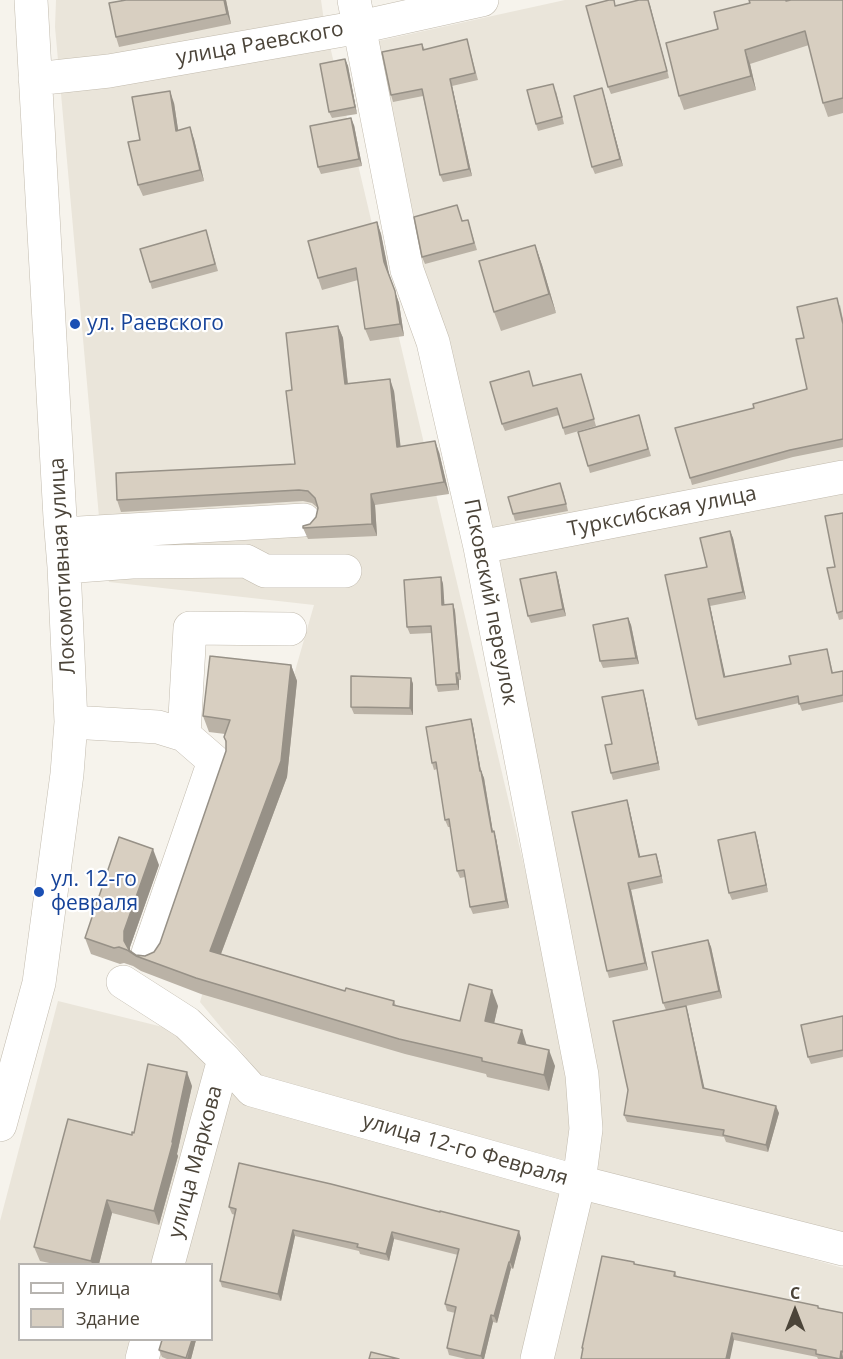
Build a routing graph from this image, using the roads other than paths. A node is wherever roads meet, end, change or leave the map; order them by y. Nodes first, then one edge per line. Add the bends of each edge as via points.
1 (30, 0) edge
2 (482, 0) edge
3 (357, 13) edge
4 (35, 79) junction
5 (843, 477) edge
6 (304, 520) dead end
7 (62, 534) junction
8 (480, 547) junction
9 (64, 567) junction
10 (345, 571) dead end
11 (290, 629) dead end
12 (71, 722) junction
13 (184, 735) junction
14 (148, 953) edge
15 (123, 982) dead end
16 (224, 1059) junction
17 (0, 1125) edge
18 (579, 1182) junction
19 (843, 1249) edge
20 (168, 1263) edge
21 (147, 1341) edge
22 (142, 1359) edge
23 (537, 1359) edge

1 - 4 street, Локомотивная улица
2 - 3 street, улица Раевского
3 - 4 street, улица Раевского via 109,71
3 - 8 street, Псковский переулок via 407,270 433,342
4 - 7 street, Локомотивная улица
5 - 8 street, Турксибская улица
6 - 7 street
7 - 9 street, Локомотивная улица
8 - 18 street, Псковский переулок via 582,1075 586,1128
9 - 10 street via 246,561 265,571
9 - 12 street, Локомотивная улица
11 - 13 street via 190,628
12 - 13 street via 158,727
12 - 17 street, Локомотивная улица via 39,983
13 - 14 street via 214,761
15 - 16 street, улица 12-го Февраля via 187,1023
16 - 18 street, улица 12-го Февраля via 252,1090
16 - 20 street, улица Маркова
18 - 19 street, улица 12-го Февраля
18 - 23 street, Псковский переулок
21 - 22 street

